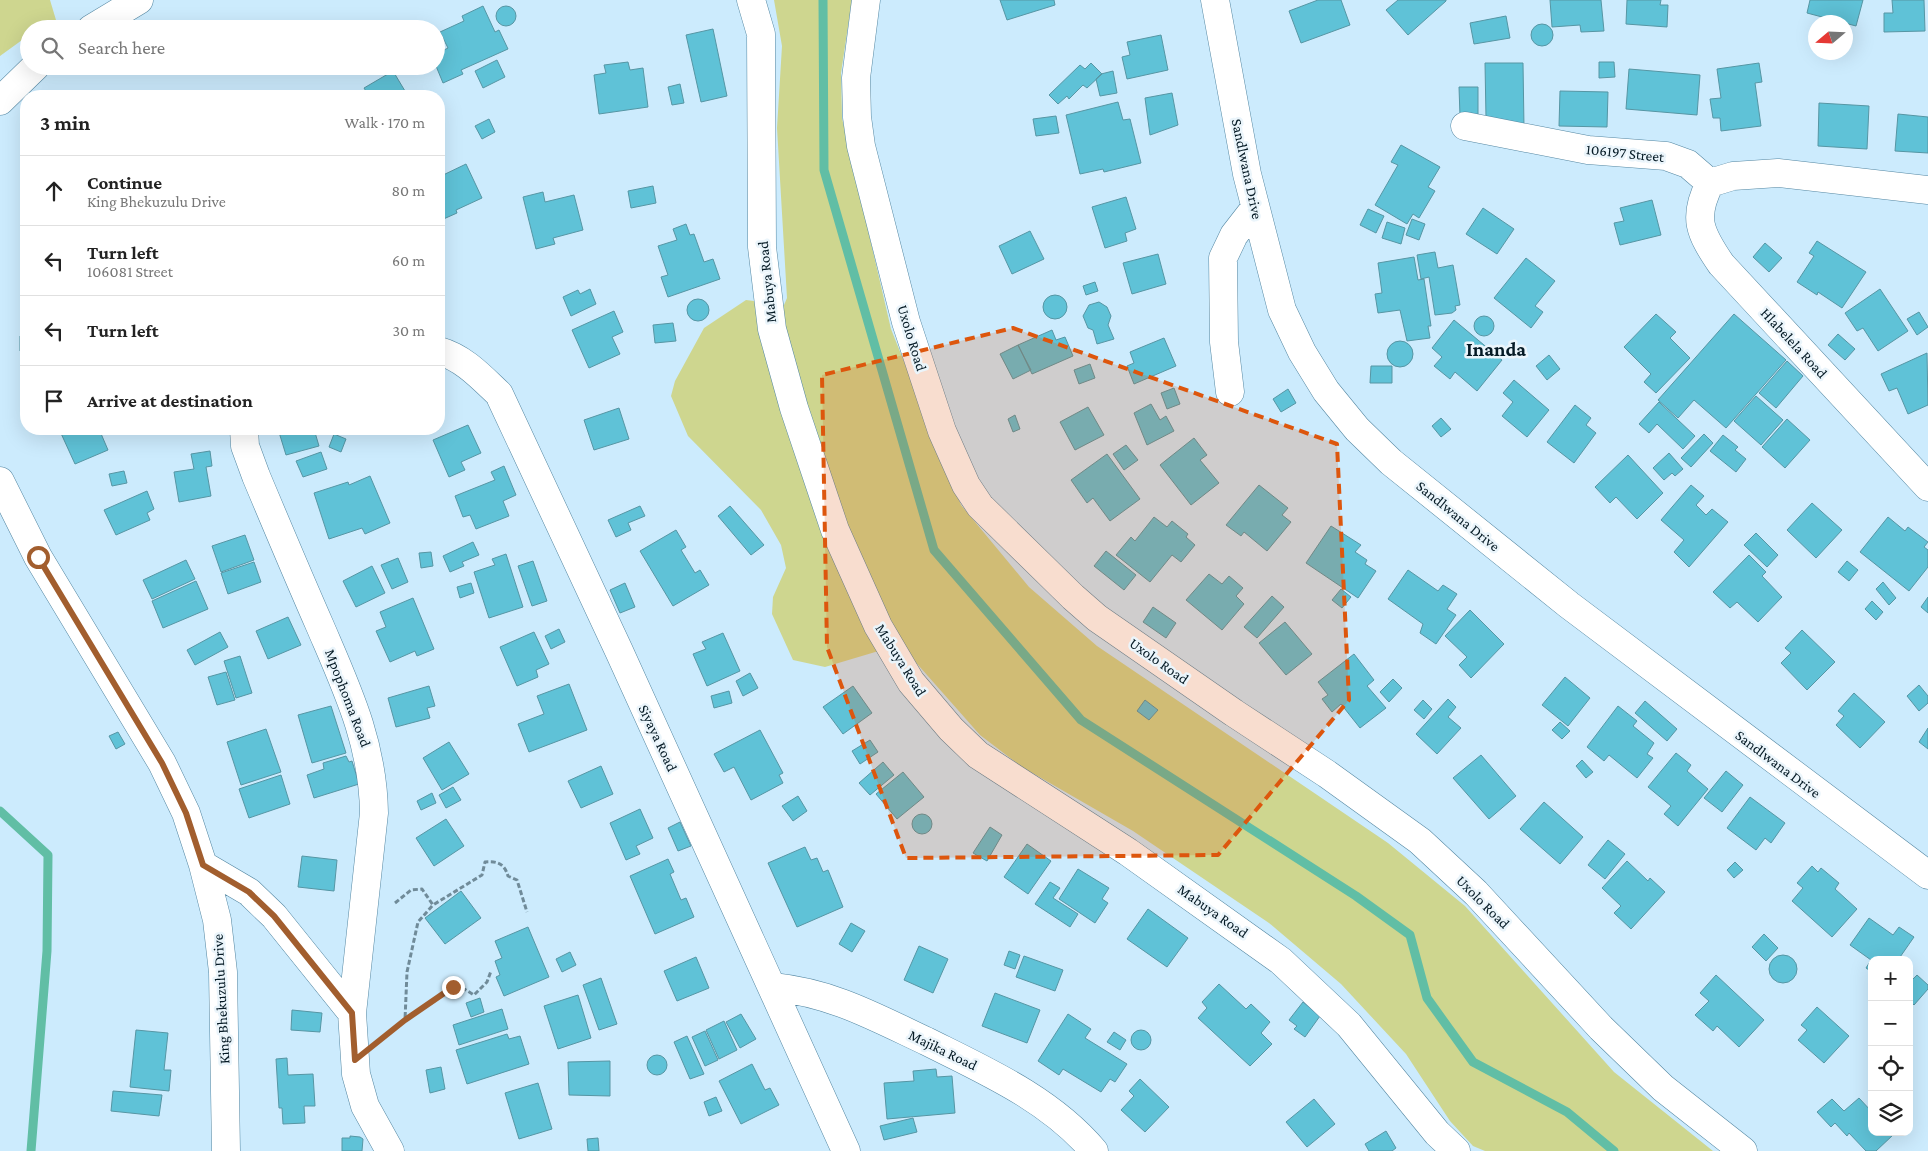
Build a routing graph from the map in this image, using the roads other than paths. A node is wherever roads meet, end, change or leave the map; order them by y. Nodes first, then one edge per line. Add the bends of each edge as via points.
1 (139, 0) edge
2 (751, 0) edge
3 (866, 0) edge
4 (1215, 0) edge
5 (106, 20) edge
6 (27, 75) edge
7 (0, 101) edge
8 (1465, 126) dead end
9 (1710, 183) junction
10 (1928, 190) edge
11 (1255, 208) junction
12 (445, 353) edge
13 (1230, 392) dead end
14 (244, 435) edge
15 (0, 481) edge
16 (1928, 487) edge
17 (203, 865) junction
18 (1928, 876) edge
19 (772, 987) junction
20 (352, 1013) junction
21 (226, 1151) edge
22 (390, 1151) edge
23 (846, 1151) edge
24 (1094, 1151) edge
25 (1456, 1151) edge
26 (1743, 1151) edge

1 - 5 street
2 - 25 street, Mabuya Road via 761,34 762,247 772,329 794,408 835,530 878,626 911,682 978,755 1128,852 1281,961 1349,1025 1437,1133
3 - 26 street, Uxolo Road via 856,78 861,146 906,322 942,431 966,485 980,506 1098,618 1420,840 1476,893 1601,1028 1664,1088
4 - 11 street, Sandlwana Drive
6 - 7 street
8 - 9 street, 106197 Street via 1588,150 1666,156 1688,164
9 - 10 street via 1742,174 1778,173
9 - 16 street, Hlabelela Road via 1700,202 1701,223 1704,235 1721,264
11 - 13 street via 1234,235 1223,258 1224,342
11 - 18 street, Sandlwana Drive via 1282,310 1326,391 1356,429 1391,462 1569,605
12 - 19 street, Siyaya Road via 473,369 499,394
14 - 20 street, Mpophoma Road via 256,476 356,709 374,781 374,813
15 - 17 street, King Bhekuzulu Drive via 38,557 162,763 186,813
17 - 20 street via 249,892 274,916
17 - 21 street, King Bhekuzulu Drive via 217,920 223,972
19 - 23 street, Siyaya Road
19 - 24 street, Majika Road via 801,990 850,1004 968,1062 1023,1091 1055,1113
20 - 22 street, Mpophoma Road via 356,1074 365,1106

